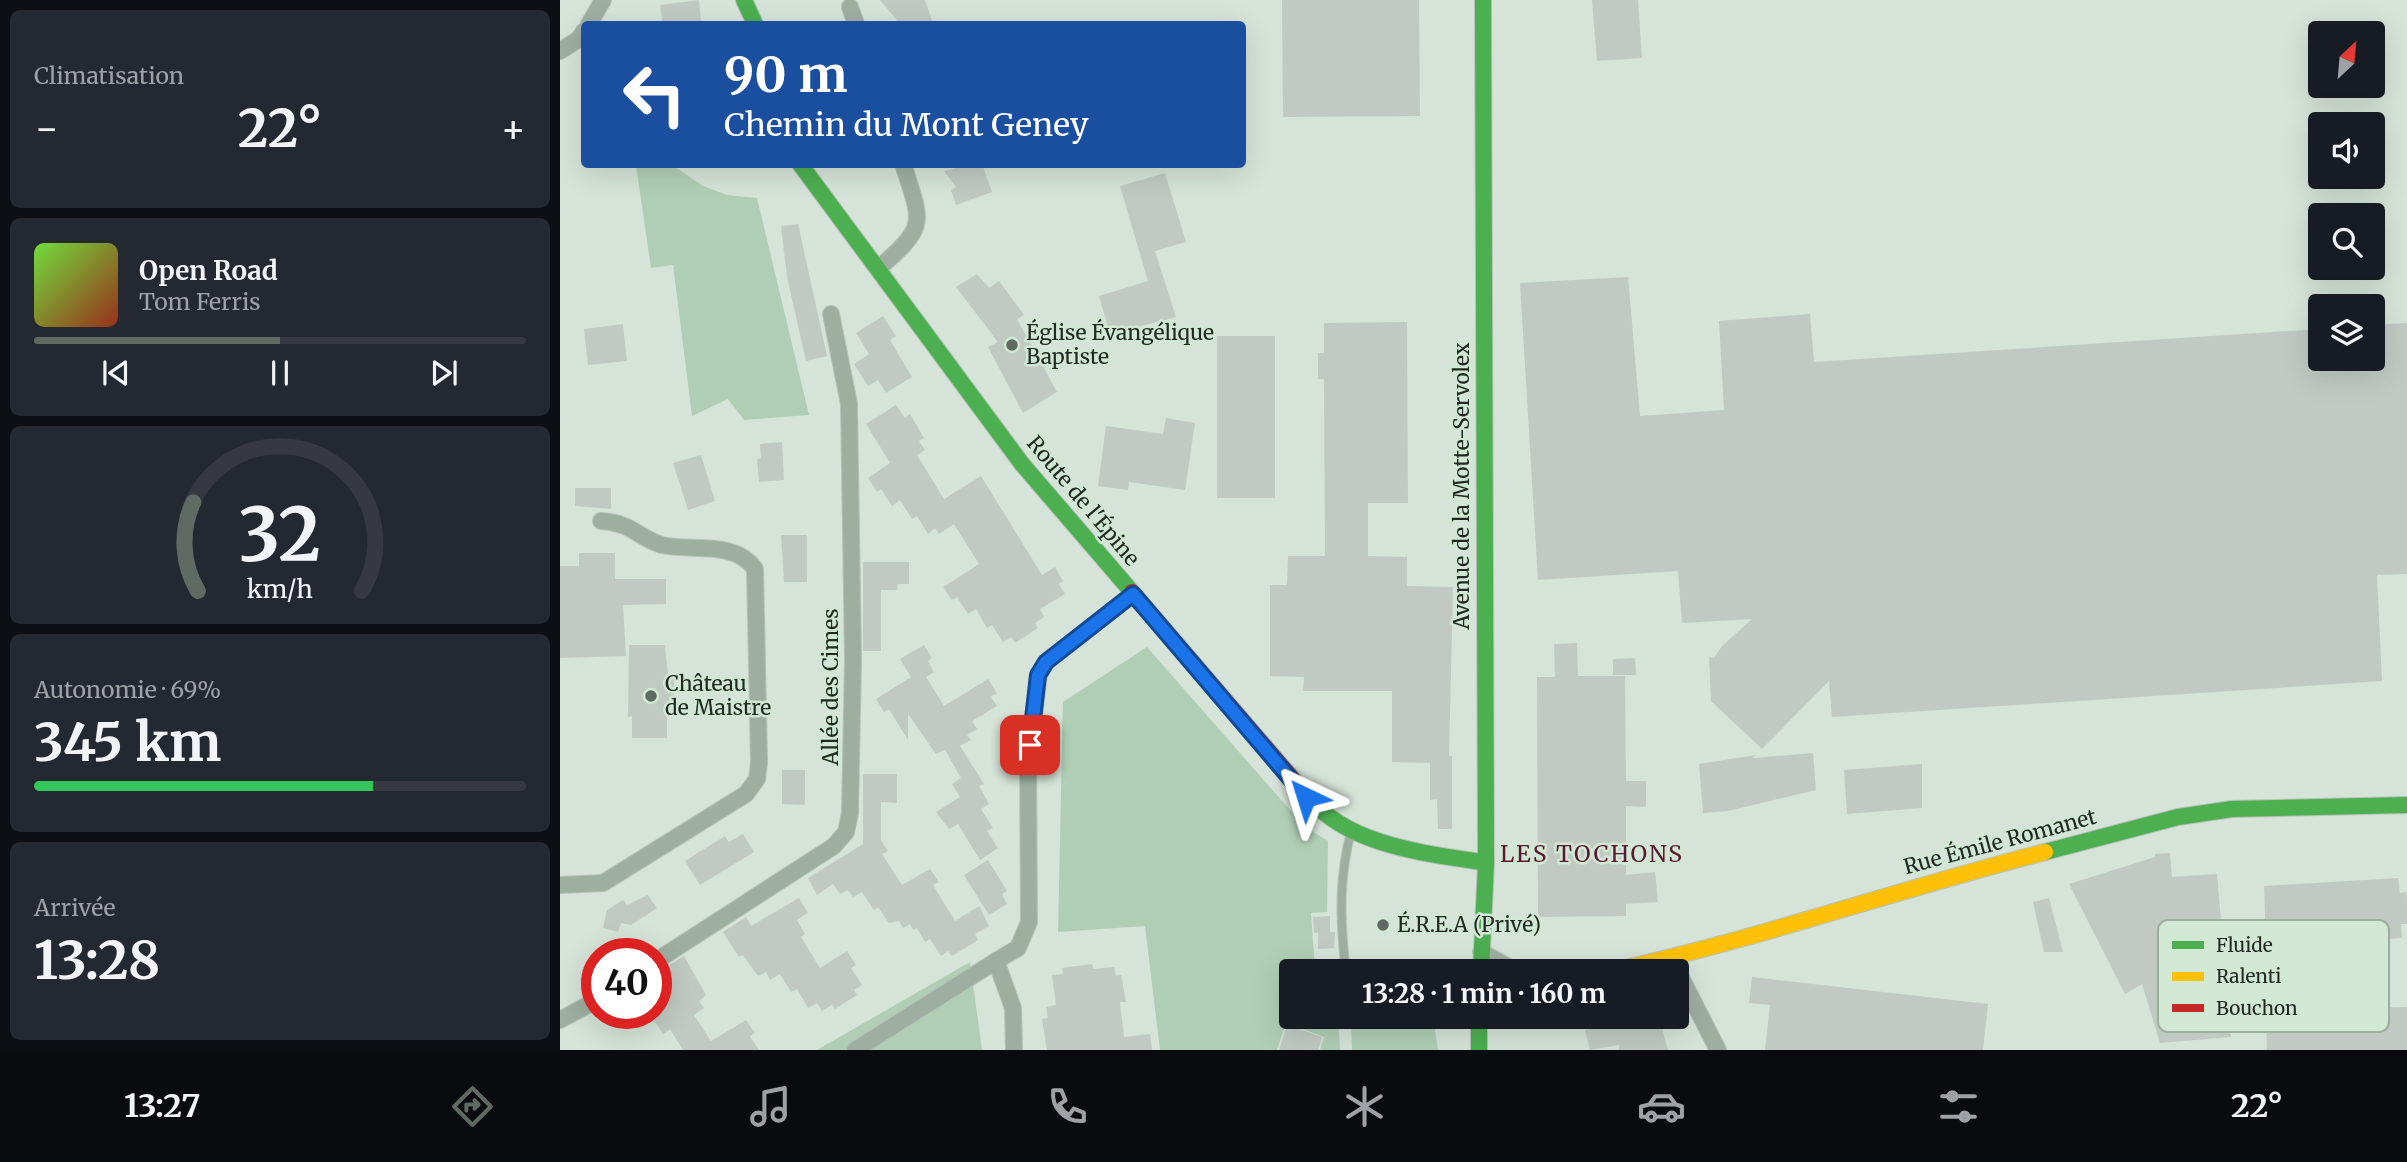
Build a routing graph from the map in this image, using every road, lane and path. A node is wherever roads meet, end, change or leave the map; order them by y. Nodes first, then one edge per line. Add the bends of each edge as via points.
1 (603, 0) edge
2 (744, 0) edge
3 (1483, 0) edge
4 (850, 7) dead end
5 (591, 21) edge
6 (754, 21) edge
7 (855, 21) edge
8 (581, 36) edge
9 (560, 51) edge
10 (803, 168) edge
11 (903, 168) edge
12 (879, 268) junction
13 (831, 314) dead end
14 (601, 521) dead end
15 (1133, 594) junction
16 (2407, 805) edge
17 (1350, 832) junction
18 (1486, 863) junction
19 (560, 885) edge
20 (672, 951) edge
21 (1481, 952) junction
22 (1671, 958) junction
23 (1344, 959) edge
24 (1481, 959) edge
25 (1494, 959) edge
26 (1666, 959) edge
27 (996, 961) junction
28 (581, 1008) edge
29 (560, 1020) edge
30 (1479, 1029) edge
31 (1014, 1048) dead end
32 (855, 1050) edge
33 (1479, 1050) edge
34 (1718, 1050) edge

1 - 5 street
2 - 6 street
3 - 18 street, Avenue de la Motte-Servolex
4 - 7 street
8 - 9 street
10 - 12 street, Route de l'Épine
11 - 12 street via 918,209 918,226 911,239
12 - 15 street, Route de l'Épine via 1022,464
13 - 20 street, Allée des Cimes via 849,404 853,672 852,790 846,831 834,846
14 - 19 street via 628,525 659,544 734,551 747,557 755,569 759,762 757,779 746,794 603,883
15 - 17 street, Route de l'Épine via 1295,784 1318,809
15 - 27 street via 1046,662 1038,675 1028,764 1029,922 1018,948
16 - 22 street, Rue Émile Romanet via 2232,809 2178,817 1925,883
17 - 18 street, Route de l'Épine via 1379,844
17 - 23 lane via 1342,867
18 - 21 street, Avenue de la Motte-Servolex
21 - 24 street, Avenue de la Motte-Servolex
21 - 25 street
22 - 26 street, Rue Émile Romanet
22 - 34 street
27 - 31 street via 1013,1008
27 - 32 street
28 - 29 street
30 - 33 street

